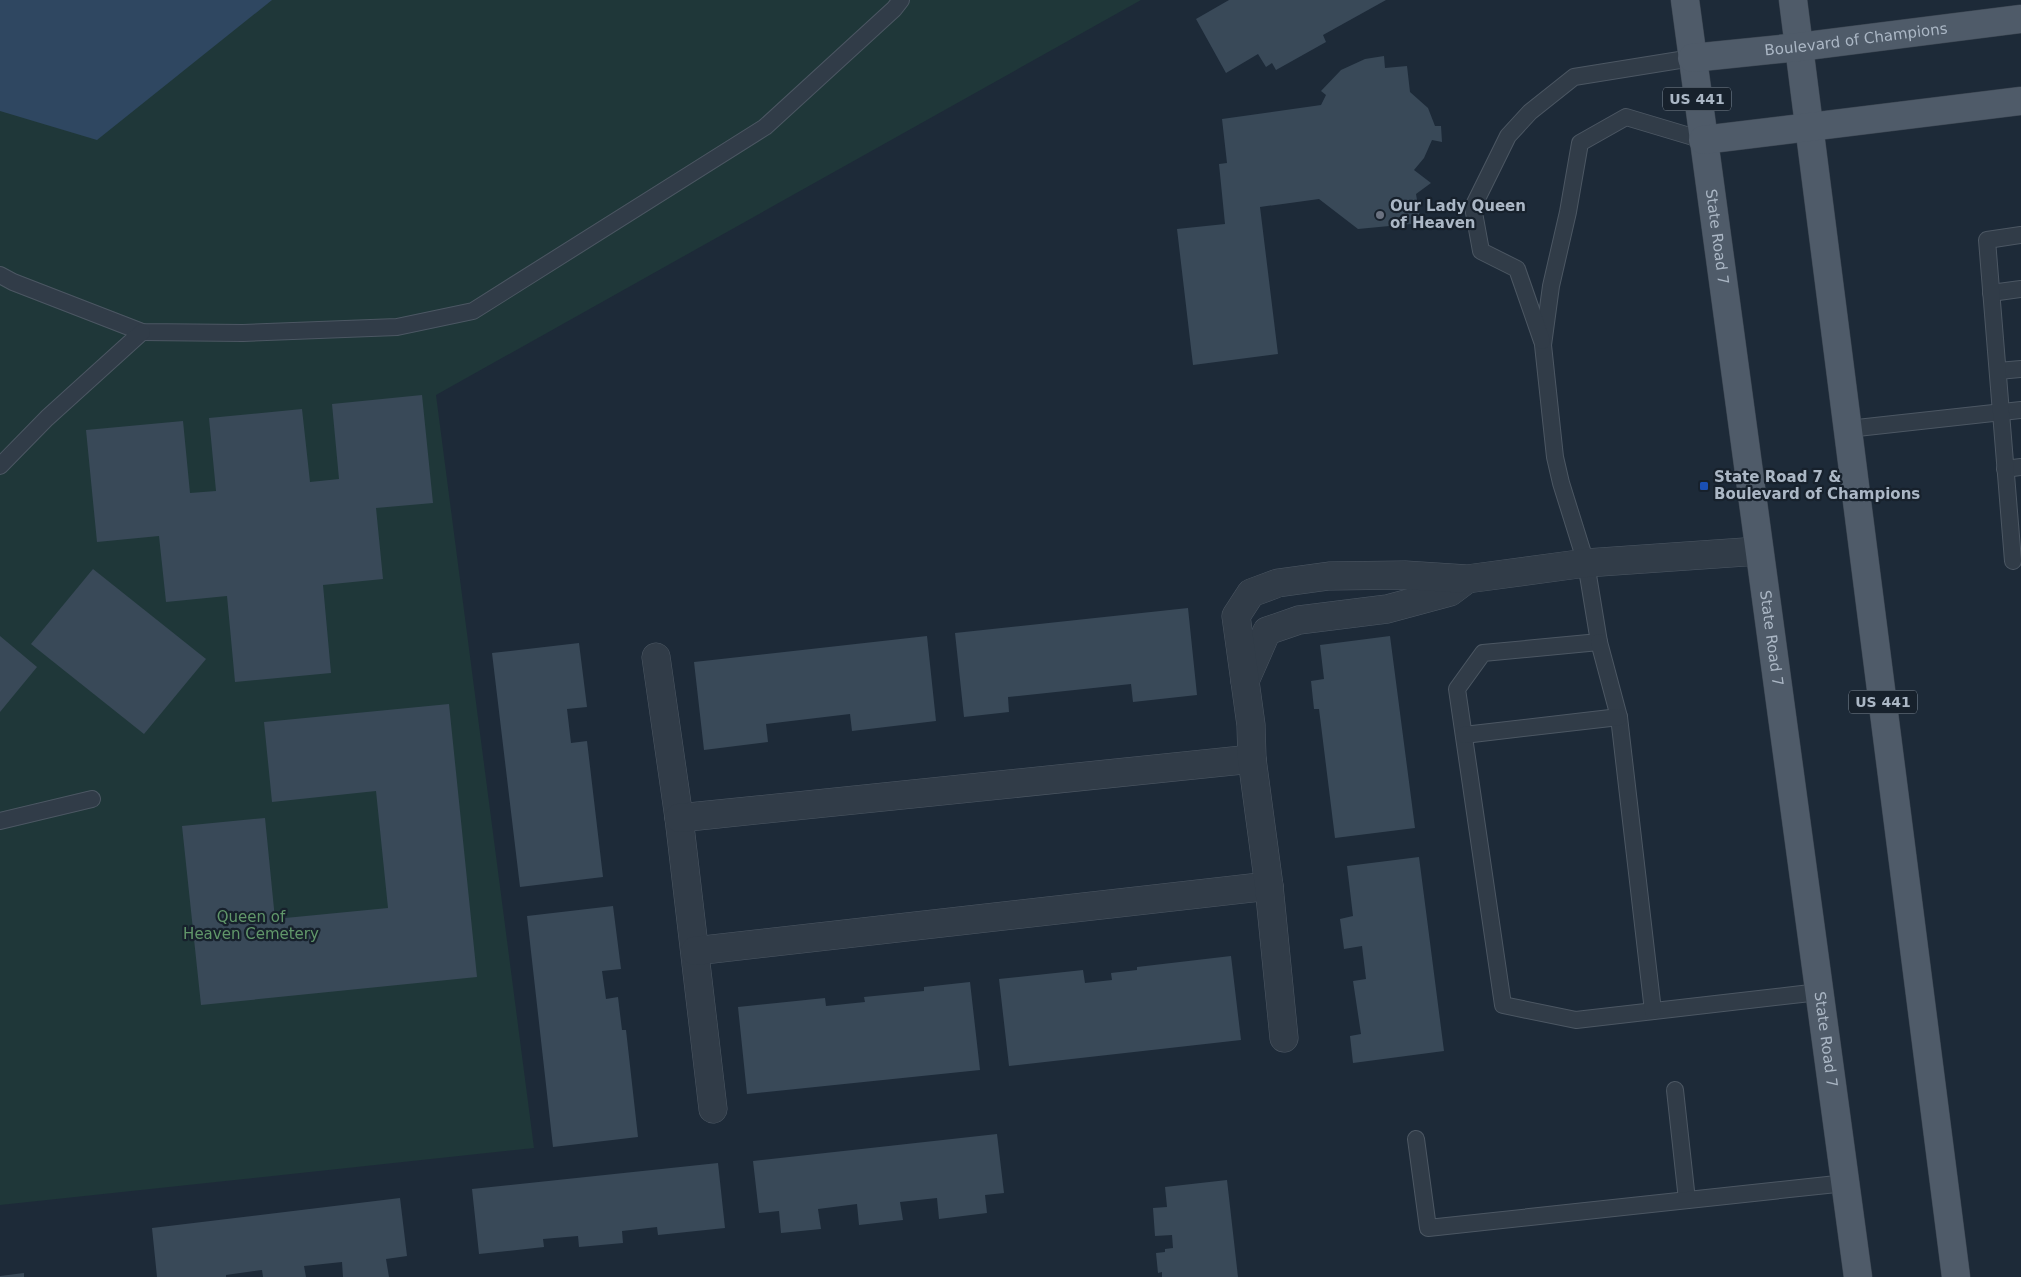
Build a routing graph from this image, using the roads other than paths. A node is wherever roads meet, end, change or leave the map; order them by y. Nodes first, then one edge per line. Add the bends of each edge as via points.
1 (901, 0) edge
2 (1685, 0) edge
3 (1793, 0) edge
4 (2021, 19) edge
5 (1799, 47) junction
6 (1692, 58) junction
7 (2021, 100) edge
8 (1810, 127) junction
9 (1703, 140) junction
10 (2021, 235) edge
11 (0, 275) edge
12 (2021, 289) edge
13 (1991, 292) junction
14 (142, 332) junction
15 (1543, 345) junction
16 (2021, 369) edge
17 (1998, 372) junction
18 (2021, 410) edge
19 (2001, 412) junction
20 (1848, 429) junction
21 (0, 466) edge
22 (2013, 468) edge
23 (1759, 551) junction
24 (2013, 561) dead end
25 (1586, 563) junction
26 (1467, 579) junction
27 (1599, 642) junction
28 (656, 657) dead end
29 (1245, 681) junction
30 (1619, 717) junction
31 (1464, 735) junction
32 (1252, 759) junction
33 (92, 800) dead end
34 (679, 818) junction
35 (0, 821) edge
36 (1269, 886) junction
37 (695, 950) junction
38 (1819, 992) junction
39 (1653, 1011) junction
40 (1284, 1038) dead end
41 (1675, 1090) dead end
42 (713, 1109) dead end
43 (1416, 1140) dead end
44 (1846, 1183) junction
45 (1687, 1200) junction
46 (1858, 1277) edge
47 (1956, 1277) edge

1 - 14 lane via 765,127 473,311 398,326 243,333
2 - 6 main road, State Road 7 / US 441
3 - 5 main road, US 441
4 - 5 main road, Boulevard of Champions
5 - 6 main road, Boulevard of Champions
5 - 8 main road, US 441
6 - 9 main road, State Road 7 / US 441
6 - 15 lane via 1574,77 1530,112 1508,136 1473,206 1481,252 1516,269
7 - 8 main road
8 - 9 main road
8 - 20 main road, US 441
9 - 15 lane via 1626,116 1580,143 1550,286
9 - 23 main road, State Road 7 / US 441
10 - 13 lane via 1987,240
11 - 14 lane
12 - 13 lane
13 - 17 lane
14 - 21 lane via 47,418
15 - 25 lane via 1560,483
16 - 17 lane
17 - 19 lane
18 - 19 lane
19 - 20 lane
19 - 22 lane
20 - 47 main road, US 441
22 - 24 lane
23 - 25 street
23 - 38 main road, State Road 7 / US 441
25 - 26 street
25 - 27 lane
26 - 29 street via 1450,592 1387,610 1299,620 1267,631
26 - 29 street via 1405,575 1329,576 1278,583 1251,593 1236,616
27 - 30 lane
27 - 31 lane via 1483,653 1457,689
28 - 34 street
29 - 32 street
30 - 31 lane
30 - 39 lane
31 - 39 lane via 1503,1006 1576,1020
32 - 34 street
32 - 36 street
33 - 35 lane
34 - 37 street
36 - 37 street
36 - 40 street
37 - 42 street
38 - 39 lane
38 - 44 main road, State Road 7 / US 441
41 - 45 lane
43 - 45 lane via 1428,1228
44 - 45 lane
44 - 46 main road, State Road 7 / US 441

